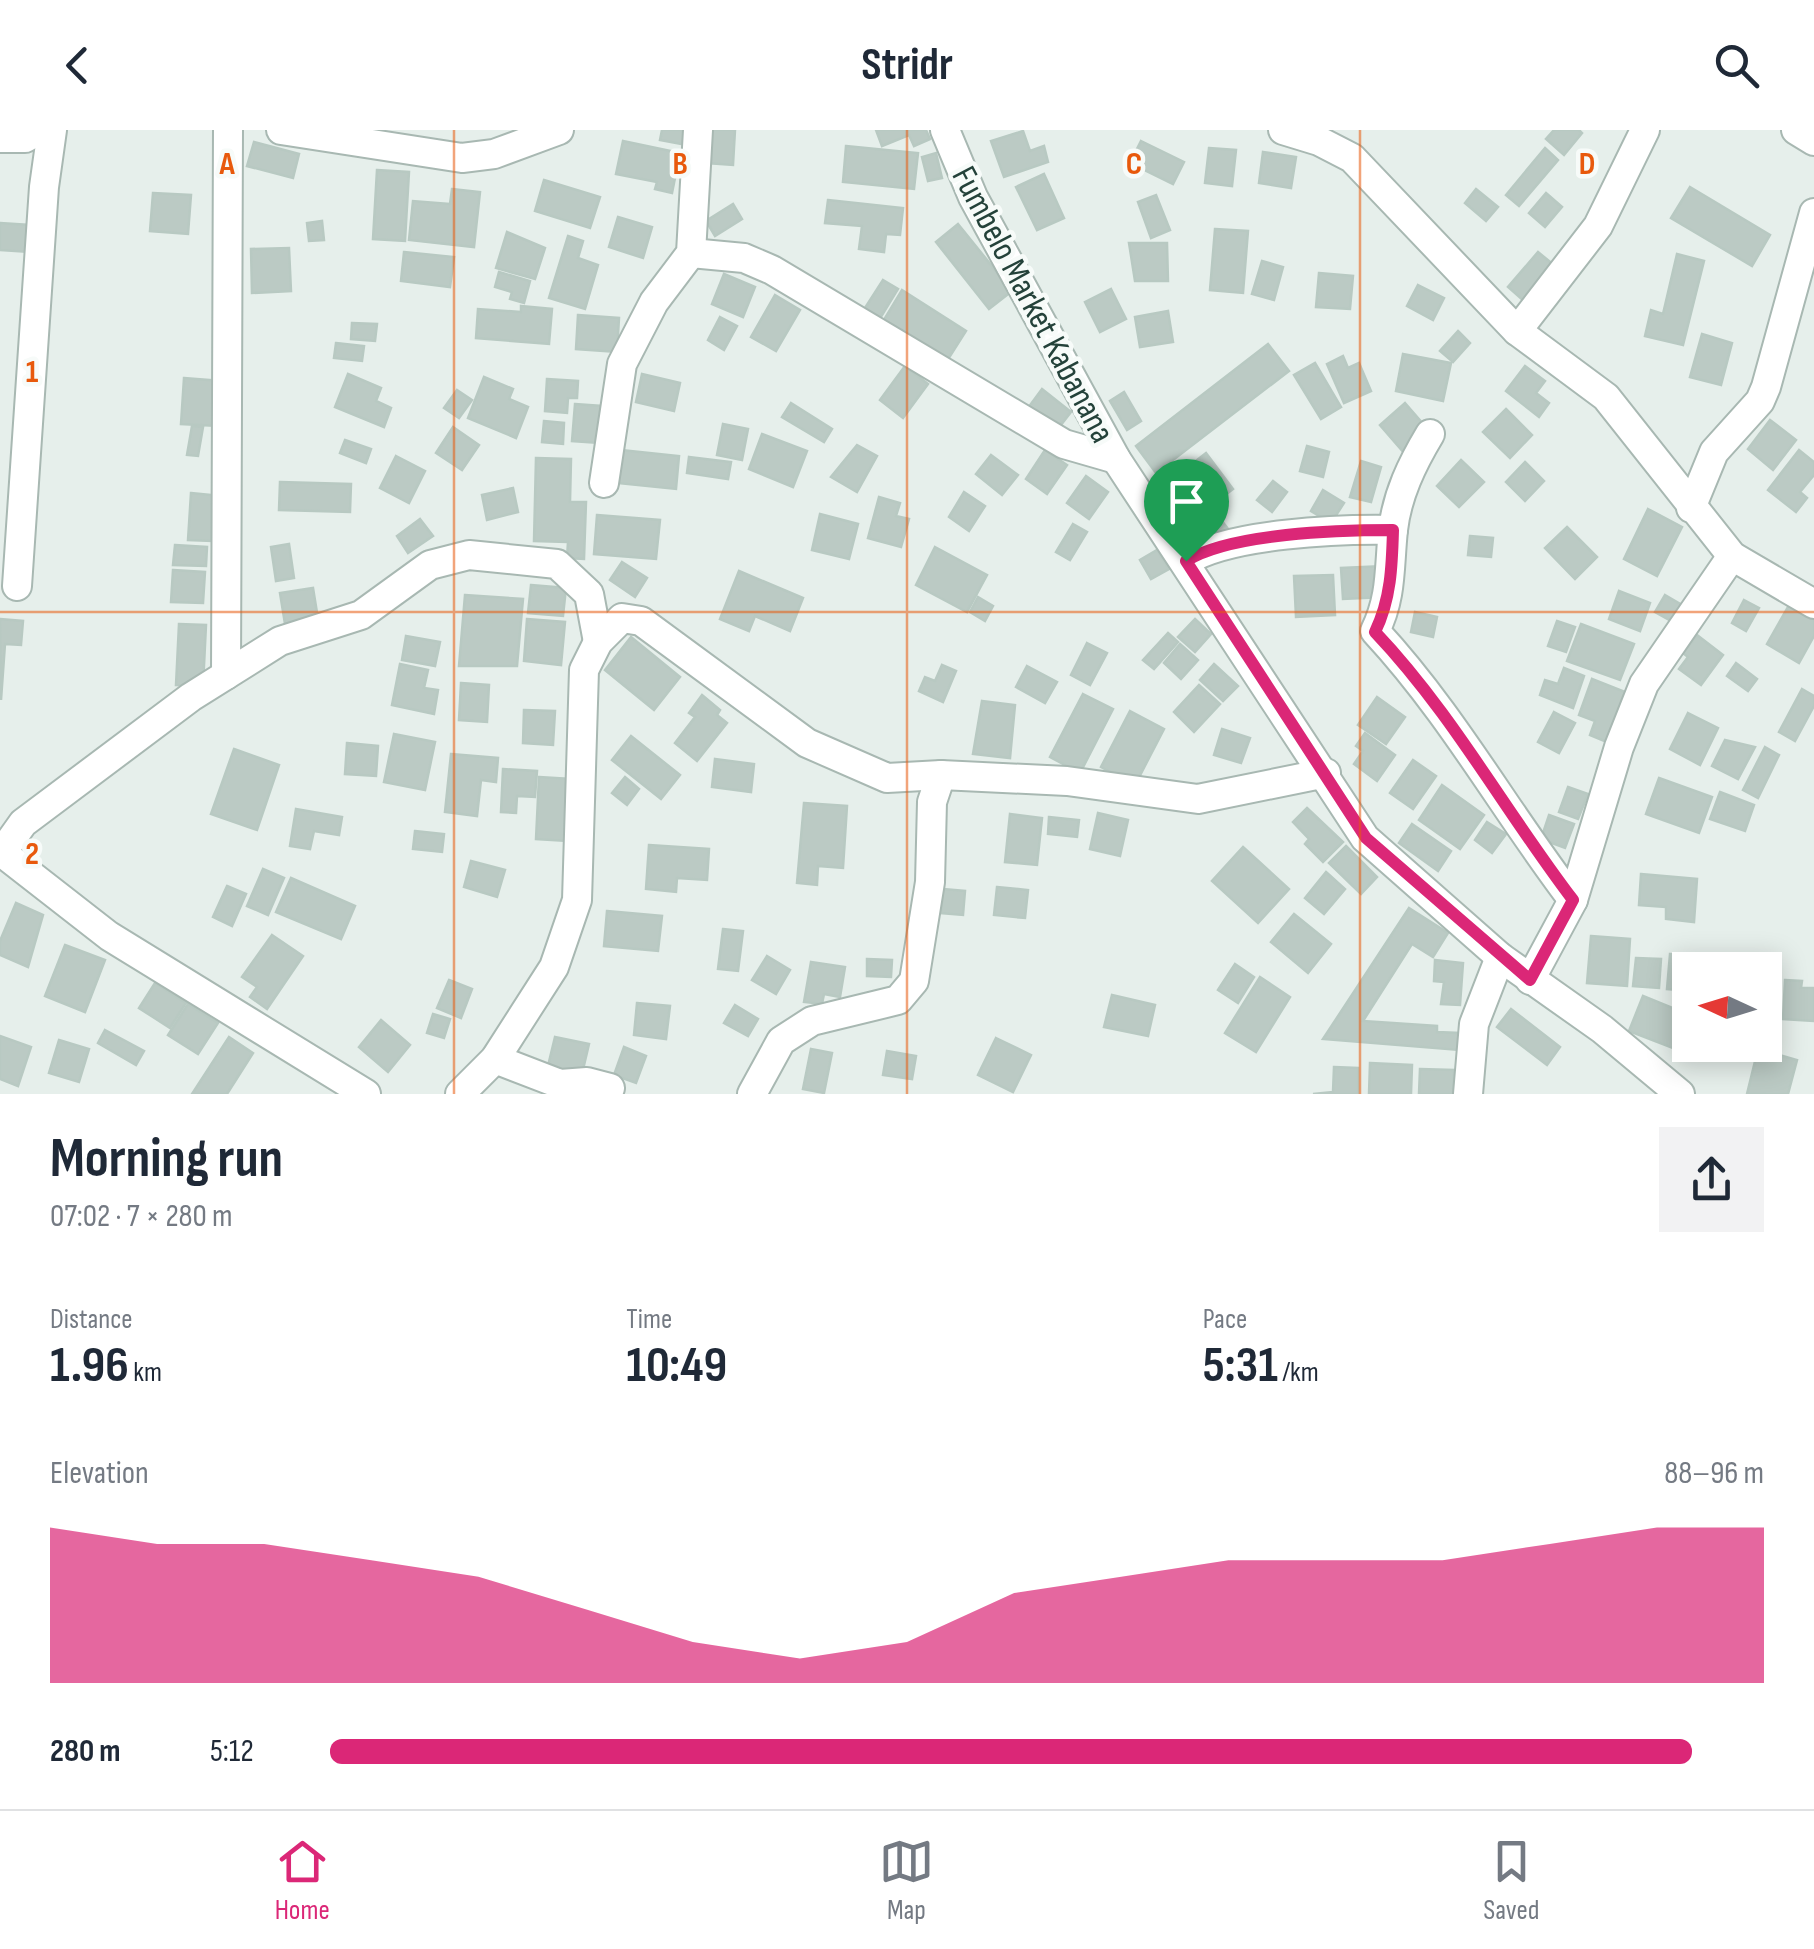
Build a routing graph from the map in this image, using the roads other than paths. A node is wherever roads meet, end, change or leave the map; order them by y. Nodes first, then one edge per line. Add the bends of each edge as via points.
1 (39, 130) edge
2 (52, 130) edge
3 (228, 130) edge
4 (281, 130) edge
5 (560, 130) edge
6 (698, 130) edge
7 (945, 130) edge
8 (1282, 130) edge
9 (1645, 130) edge
10 (1796, 130) edge
11 (0, 138) edge
12 (1814, 141) edge
13 (1814, 213) edge
14 (692, 253) junction
15 (1517, 331) junction
16 (1430, 434) dead end
17 (1116, 459) junction
18 (604, 483) dead end
19 (1691, 508) junction
20 (1393, 530) junction
21 (1732, 556) junction
22 (1186, 561) junction
23 (17, 586) dead end
24 (1814, 604) edge
25 (598, 642) junction
26 (226, 675) junction
27 (1326, 773) junction
28 (941, 775) junction
29 (2, 851) edge
30 (1573, 900) junction
31 (1500, 957) junction
32 (1530, 980) junction
33 (494, 1059) junction
34 (610, 1088) dead end
35 (366, 1094) edge
36 (460, 1094) edge
37 (752, 1094) edge
38 (1468, 1094) edge
39 (1680, 1094) edge

1 - 11 street via 26,138
2 - 23 street
3 - 26 street
4 - 5 street via 462,158
6 - 14 street
7 - 17 street, Fumbelo Market Kabanana via 973,197
8 - 15 street via 1352,158
9 - 15 street via 1598,226
10 - 12 street
13 - 19 street via 1766,387 1714,452
14 - 17 street via 744,258 772,270 1064,444
14 - 18 street via 654,302 622,364
15 - 19 street via 1606,397
16 - 20 street via 1412,464
17 - 22 street, Fumbelo Market Kabanana
19 - 21 street
20 - 22 street via 1299,533
20 - 30 street via 1386,610 1375,632 1420,680
21 - 24 street
21 - 30 street via 1644,684
22 - 27 street, Fumbelo Market Kabanana
25 - 26 street via 588,594 557,564 469,555 430,565 361,615 280,641
25 - 28 street via 622,618 641,621 807,743 888,778
25 - 33 street via 584,670 577,900 554,967
26 - 29 street via 23,824
27 - 28 street via 1198,799 1067,780
27 - 31 street, Fumbelo Market Kabanana via 1366,838
28 - 37 street via 932,802 930,882 914,980 898,1000 812,1021 781,1041
29 - 35 street via 109,936
30 - 32 street
31 - 32 street, Fumbelo Market Kabanana
31 - 38 street via 1474,1024
32 - 39 street, Fumbelo Market Kabanana
33 - 34 street via 560,1084
33 - 36 street

